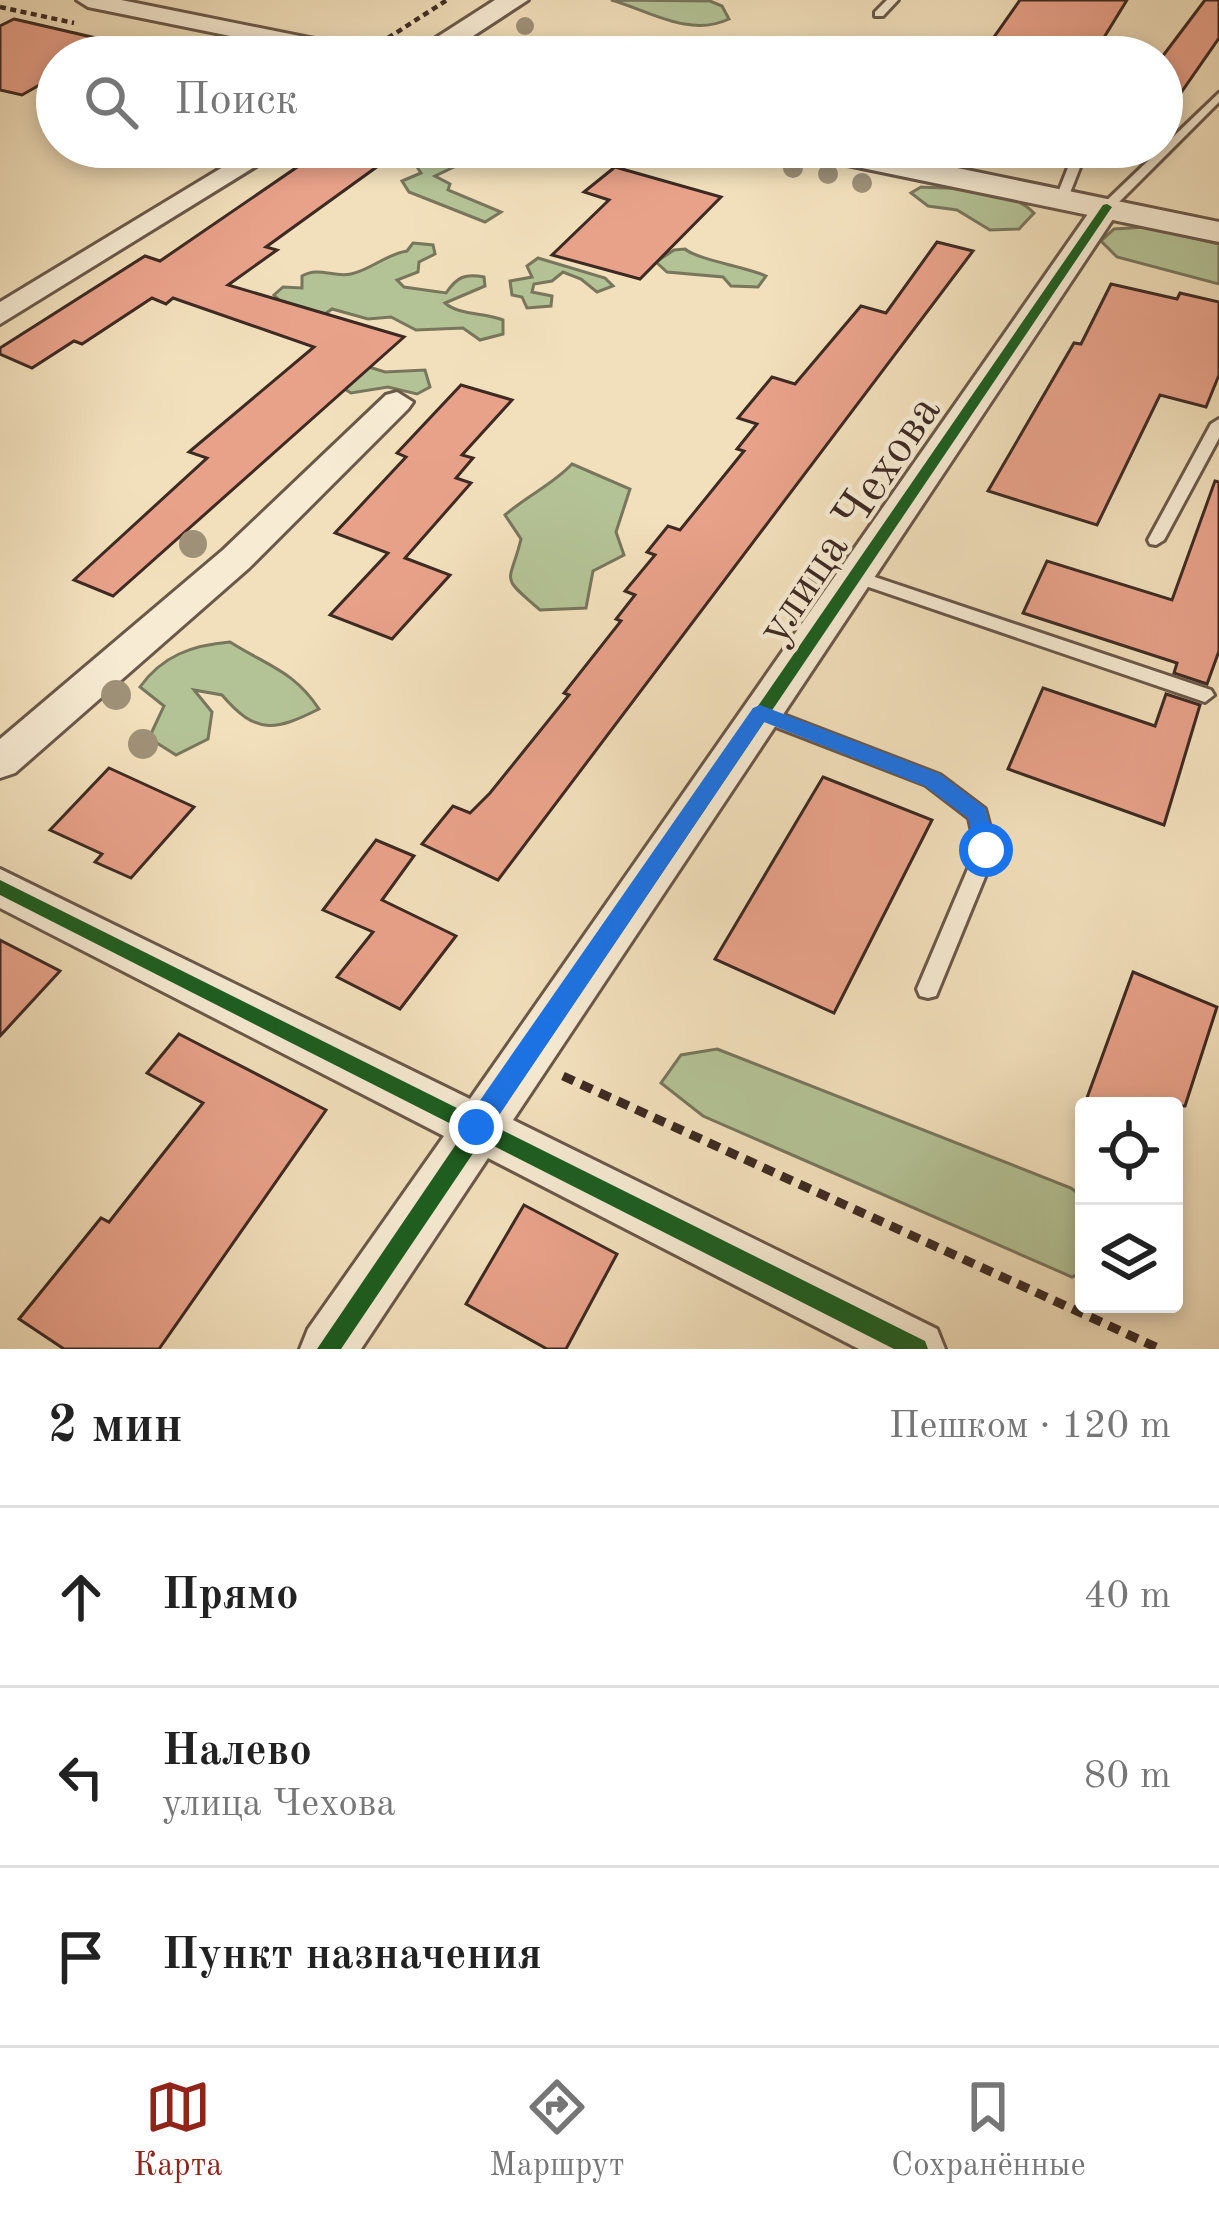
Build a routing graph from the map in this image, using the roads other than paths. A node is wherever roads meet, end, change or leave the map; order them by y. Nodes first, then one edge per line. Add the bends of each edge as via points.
1 (88, 0) edge
2 (514, 0) edge
3 (892, 0) edge
4 (879, 14) dead end
5 (266, 36) edge
6 (455, 36) edge
7 (1218, 99) edge
8 (1183, 133) edge
9 (240, 168) edge
10 (912, 168) edge
11 (1074, 168) edge
12 (1147, 168) edge
13 (1062, 198) junction
14 (1107, 207) junction
15 (1218, 231) edge
16 (0, 315) edge
17 (397, 402) dead end
18 (1219, 424) edge
19 (1156, 540) dead end
20 (854, 576) junction
21 (1205, 695) dead end
22 (760, 713) junction
23 (0, 762) edge
24 (0, 887) edge
25 (928, 989) dead end
26 (476, 1127) junction
27 (328, 1349) edge
28 (916, 1349) edge

1 - 5 street
2 - 6 street
3 - 4 lane
7 - 8 lane
9 - 16 street
10 - 13 street
11 - 13 lane
12 - 14 lane
13 - 14 street
14 - 15 street
14 - 20 street, улица Чехова
17 - 23 street via 236,559
18 - 19 lane
20 - 21 lane
20 - 22 street, улица Чехова
22 - 25 lane via 933,780 977,814 986,850
22 - 26 street, улица Чехова
24 - 26 street
26 - 27 street, улица Чехова
26 - 28 street

